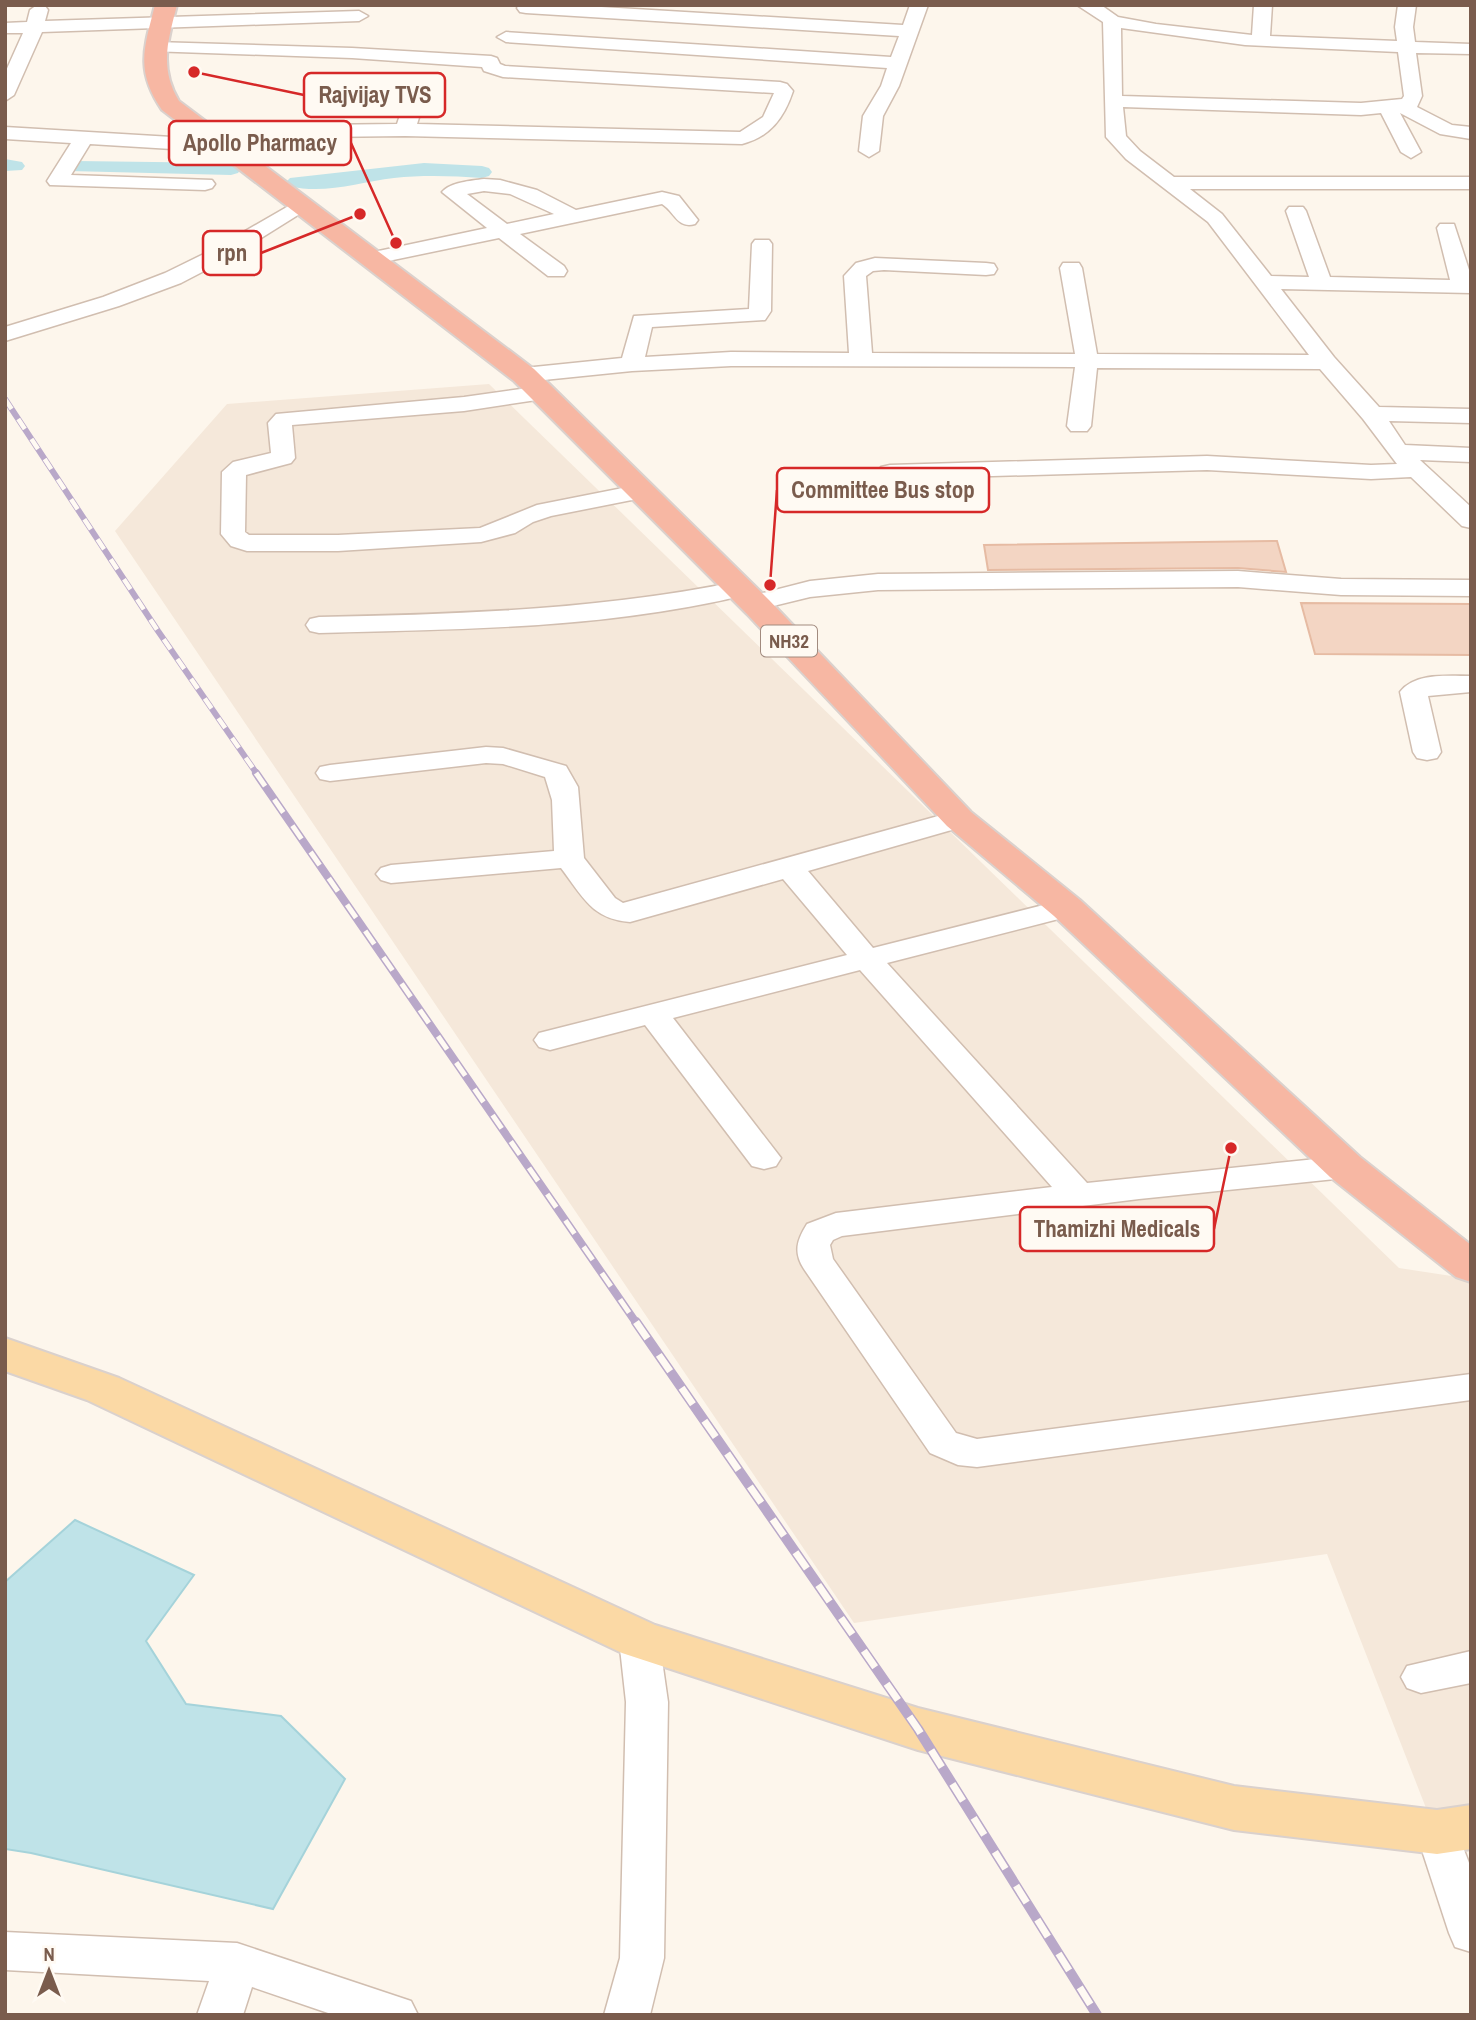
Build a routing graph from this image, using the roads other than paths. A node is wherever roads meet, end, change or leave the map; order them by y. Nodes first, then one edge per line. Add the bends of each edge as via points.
1 (40, 5) edge
2 (919, 5) edge
3 (1263, 5) edge
4 (1407, 5) edge
5 (527, 7) edge
6 (1098, 10) edge
7 (754, 22) junction
8 (161, 25) edge
9 (35, 27) junction
10 (5, 28) edge
11 (357, 29) edge
12 (909, 31) junction
13 (506, 37) junction
14 (1261, 40) junction
15 (1406, 47) junction
16 (1471, 49) edge
17 (737, 52) junction
18 (491, 62) junction
19 (898, 63) junction
20 (10, 77) edge
21 (332, 82) dead end
22 (5, 95) edge
23 (1113, 101) junction
24 (1394, 107) junction
25 (405, 130) junction
26 (5, 133) edge
27 (1471, 133) edge
28 (84, 138) junction
29 (210, 138) junction
30 (869, 151) dead end
31 (1411, 152) dead end
32 (1169, 183) junction
33 (1471, 183) edge
34 (205, 184) dead end
35 (299, 206) junction
36 (1296, 211) dead end
37 (573, 217) junction
38 (688, 220) dead end
39 (1447, 228) dead end
40 (500, 230) junction
41 (762, 244) dead end
42 (369, 259) junction
43 (1071, 268) dead end
44 (986, 269) dead end
45 (556, 271) dead end
46 (1264, 282) junction
47 (1322, 284) junction
48 (1467, 287) edge
49 (5, 334) edge
50 (861, 360) junction
51 (1087, 360) junction
52 (1326, 362) junction
53 (632, 364) junction
54 (533, 384) junction
55 (1372, 414) junction
56 (1471, 416) edge
57 (1079, 426) dead end
58 (1398, 452) junction
59 (1471, 455) edge
60 (1417, 470) junction
61 (890, 472) dead end
62 (643, 491) junction
63 (1441, 496) junction
64 (1471, 496) edge
65 (1471, 521) edge
66 (1471, 587) edge
67 (747, 596) junction
68 (319, 625) dead end
69 (1471, 684) edge
70 (1427, 752) dead end
71 (330, 773) dead end
72 (959, 819) junction
73 (569, 859) junction
74 (789, 867) junction
75 (391, 874) dead end
76 (1066, 908) junction
77 (868, 961) junction
78 (653, 1014) junction
79 (550, 1040) dead end
80 (764, 1158) dead end
81 (1345, 1167) junction
82 (1079, 1196) junction
83 (1471, 1267) edge
84 (5, 1354) edge
85 (1471, 1387) edge
86 (639, 1639) junction
87 (1471, 1667) edge
88 (1420, 1677) dead end
89 (1454, 1830) edge
90 (1471, 1933) edge
91 (5, 1951) edge
92 (237, 1963) junction
93 (220, 2015) edge
94 (395, 2015) edge
95 (627, 2015) edge

1 - 9 street
2 - 12 street
3 - 14 street
4 - 15 street
5 - 7 street
5 - 13 street
6 - 14 street via 1156,30
6 - 23 street
7 - 12 street
7 - 17 street
8 - 9 street
8 - 11 street
8 - 11 street
8 - 29 highway, NH32 via 153,68 157,86 170,105
9 - 10 street
9 - 20 street
11 - 18 street
12 - 19 street
13 - 17 street
13 - 18 street
14 - 15 street
15 - 16 street
15 - 24 street via 1413,96 1409,104
17 - 19 street
18 - 25 street via 491,67 503,71 784,91 778,110 760,132 742,138
19 - 30 street via 873,116
20 - 22 street
21 - 25 street via 416,86
23 - 24 street
23 - 32 street via 1116,137
24 - 27 street via 1447,130
24 - 31 street
25 - 29 street via 234,132
26 - 28 street
28 - 29 street via 172,144
28 - 34 street via 57,181
29 - 35 highway, NH32
32 - 33 street
32 - 46 street via 1215,218
35 - 42 highway, NH32
35 - 49 street via 174,278
36 - 47 street
37 - 38 street via 665,198
37 - 40 street
37 - 40 street via 546,200 498,184 452,192
39 - 48 street
40 - 42 street
40 - 45 street
41 - 53 street via 757,315 642,321
42 - 54 highway, NH32
43 - 51 street
44 - 50 street via 884,264 859,270 855,276
46 - 47 street
46 - 52 street
47 - 48 street
50 - 51 street
50 - 53 street
51 - 52 street
51 - 57 street
52 - 55 street
53 - 54 street
54 - 62 highway, NH32
54 - 62 street via 464,404 281,421 284,458 234,472 235,538 247,543 338,543 481,535 546,510
55 - 56 street
55 - 58 street
58 - 59 street
58 - 60 street
60 - 61 street via 1371,472 1207,463
60 - 63 street
62 - 67 highway, NH32
63 - 64 street
63 - 65 street
66 - 67 street via 1341,587 1238,579 891,581
67 - 68 street via 548,615
67 - 72 highway, NH32
69 - 70 street via 1429,685 1414,692
71 - 73 street via 486,755 545,767 555,772 564,787
72 - 74 street
72 - 76 highway, NH32
73 - 74 street via 604,904 615,912 630,913
73 - 75 street
74 - 77 street
76 - 77 street
76 - 81 highway, NH32
77 - 78 street
77 - 82 street
78 - 79 street
78 - 80 street
81 - 82 street
81 - 83 highway, NH32
82 - 85 street via 836,1225 819,1231 813,1245 816,1261 943,1443 958,1451 977,1453
84 - 86 main road via 103,1389
86 - 89 main road via 918,1729 1234,1808
86 - 95 street via 647,1702 642,1958
87 - 88 street
89 - 90 street
91 - 92 street
92 - 93 street
92 - 94 street

